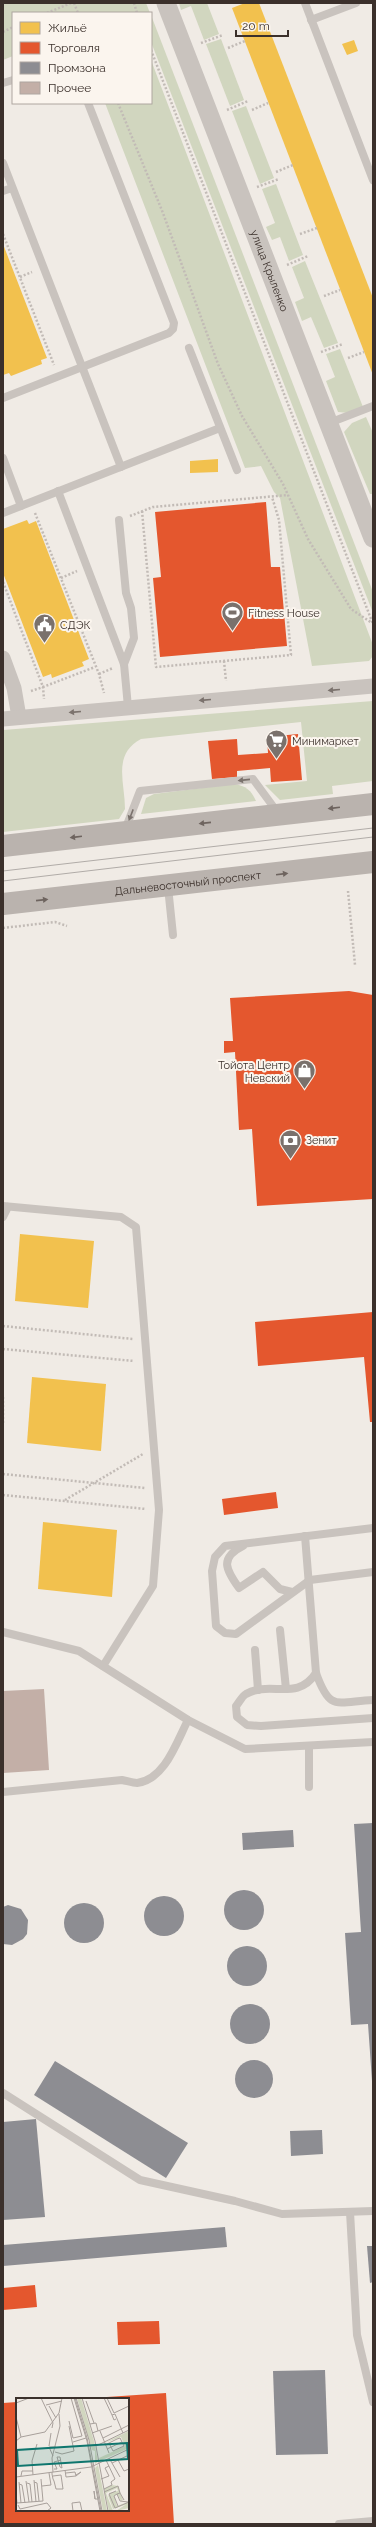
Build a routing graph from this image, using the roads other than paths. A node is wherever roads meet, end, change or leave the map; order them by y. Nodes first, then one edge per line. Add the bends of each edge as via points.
1 (166, 3) edge
2 (305, 3) edge
3 (356, 3) edge
4 (312, 20) junction
5 (88, 104) edge
6 (3, 163) edge
7 (373, 180) edge
8 (12, 188) junction
9 (3, 192) edge
10 (189, 348) dead end
11 (82, 367) junction
12 (3, 398) edge
13 (373, 406) edge
14 (329, 423) junction
15 (220, 428) junction
16 (3, 458) edge
17 (121, 467) junction
18 (237, 470) dead end
19 (58, 491) junction
20 (21, 506) junction
21 (368, 509) edge
22 (3, 513) edge
23 (119, 520) road end
24 (373, 538) edge
25 (3, 658) edge
26 (124, 664) junction
27 (373, 686) edge
28 (128, 707) junction
29 (19, 717) junction
30 (3, 719) edge
31 (373, 804) edge
32 (280, 815) junction
33 (125, 832) junction
34 (3, 846) edge
35 (373, 862) edge
36 (168, 887) junction
37 (3, 904) edge
38 (173, 935) dead end
39 (5, 1206) edge
40 (3, 1217) edge
41 (373, 1528) edge
42 (305, 1536) junction
43 (250, 1542) junction
44 (373, 1572) edge
45 (310, 1580) junction
46 (292, 1592) junction
47 (280, 1630) dead end
48 (3, 1632) edge
49 (255, 1650) dead end
50 (103, 1666) junction
51 (316, 1674) junction
52 (258, 1690) junction
53 (286, 1690) junction
54 (373, 1700) edge
55 (373, 1718) edge
56 (188, 1720) junction
57 (373, 1742) edge
58 (309, 1746) junction
59 (309, 1787) dead end
60 (3, 1792) edge
61 (3, 2093) edge
62 (373, 2211) edge
63 (350, 2212) junction
64 (373, 2402) edge
65 (373, 2521) edge
66 (339, 2524) edge

1 - 14 street, улица Крыленко
2 - 4 lane
3 - 4 lane
4 - 7 lane
5 - 11 lane via 174,323 169,333
6 - 8 lane
8 - 9 lane
8 - 11 lane
10 - 15 lane
11 - 12 lane
11 - 17 lane
13 - 14 lane
14 - 21 street, улица Крыленко
15 - 17 lane
15 - 18 lane
16 - 20 lane
17 - 19 lane
19 - 20 lane
19 - 26 lane
20 - 22 lane
21 - 24 street, улица Крыленко
23 - 26 lane via 126,593 131,608 134,638
25 - 29 street via 14,688
26 - 28 lane
27 -> 28 street
28 -> 29 street
29 - 30 street
31 -> 32 main road
32 -> 33 main road
32 -> 33 lane via 253,779 140,791
33 -> 34 main road
36 -> 35 main road, Дальневосточный проспект
37 -> 36 main road, Дальневосточный проспект
36 - 38 lane
39 - 40 lane
39 - 50 lane via 121,1217 136,1226 159,1510 152,1586
41 - 42 lane
42 - 43 lane
42 - 45 lane
43 - 46 lane via 232,1551 226,1563 228,1574 239,1588 263,1572 280,1589
43 - 46 lane via 225,1546 215,1557 212,1570 216,1626 226,1634 236,1634
44 - 45 lane
45 - 46 lane
45 - 51 lane
47 - 53 lane
48 - 50 lane via 79,1651
49 - 52 lane
50 - 56 lane
51 - 53 lane via 311,1682 302,1688
51 - 54 lane via 323,1693 329,1700
52 - 53 lane
52 - 55 lane via 245,1694 236,1706 237,1717 247,1725
56 - 58 lane via 245,1749
56 - 60 lane via 163,1767 152,1778 137,1783 122,1780
57 - 58 lane
58 - 59 lane
61 - 63 lane via 140,2180 282,2214
62 - 63 lane
63 - 64 lane via 357,2335
65 - 66 lane

